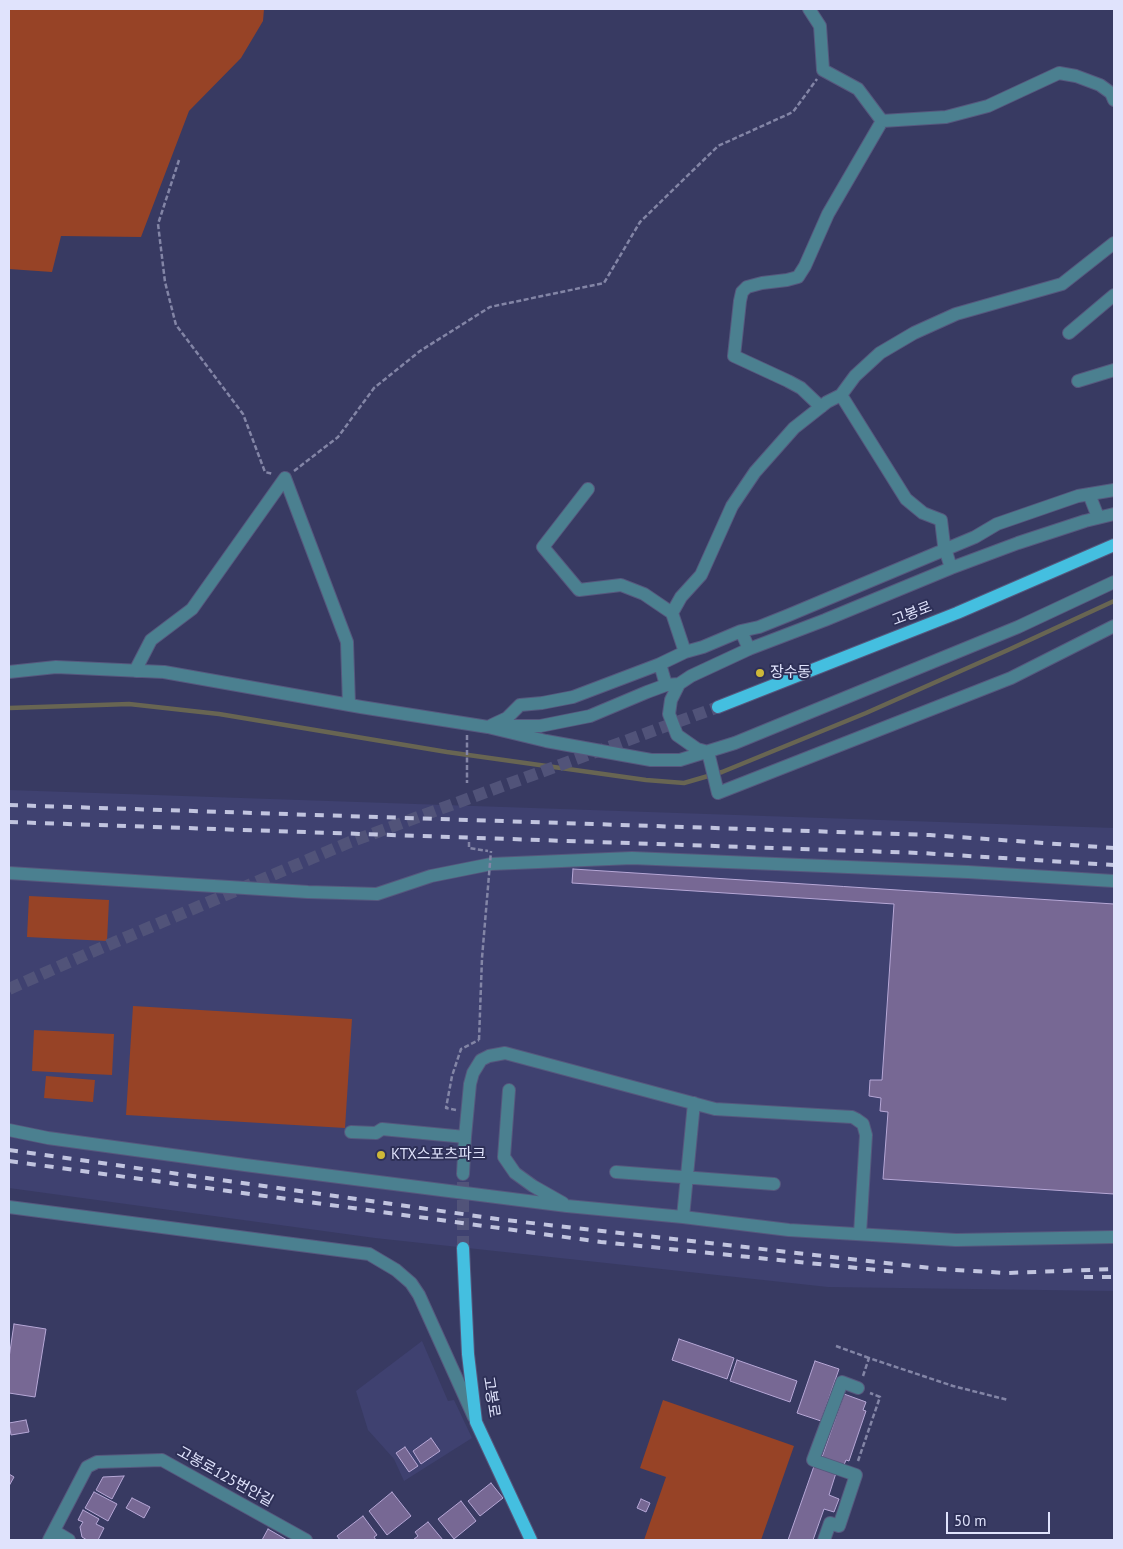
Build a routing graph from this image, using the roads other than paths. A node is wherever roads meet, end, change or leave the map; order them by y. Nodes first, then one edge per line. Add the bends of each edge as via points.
1 (809, 9) edge
2 (1114, 100) edge
3 (882, 121) junction
4 (1114, 243) edge
5 (1114, 295) edge
6 (1069, 334) dead end
7 (1114, 370) edge
8 (1078, 381) dead end
9 (841, 395) junction
10 (821, 407) junction
11 (588, 489) dead end
12 (1114, 490) edge
13 (1090, 494) junction
14 (1114, 514) edge
15 (1098, 517) junction
16 (1114, 545) edge
17 (945, 549) junction
18 (951, 568) junction
19 (1114, 582) edge
20 (672, 613) junction
21 (1114, 626) edge
22 (741, 631) junction
23 (749, 649) junction
24 (685, 652) junction
25 (660, 664) junction
26 (135, 671) junction
27 (9, 672) edge
28 (672, 684) junction
29 (349, 705) junction
30 (718, 707) tunnel mouth
31 (488, 727) junction
32 (709, 756) junction
33 (9, 874) edge
34 (1114, 881) edge
35 (510, 1090) dead end
36 (694, 1103) junction
37 (9, 1130) edge
38 (351, 1132) dead end
39 (464, 1137) junction
40 (616, 1172) dead end
41 (463, 1174) tunnel mouth
42 (686, 1177) junction
43 (774, 1184) dead end
44 (567, 1206) junction
45 (9, 1207) edge
46 (683, 1217) junction
47 (860, 1234) junction
48 (1114, 1237) edge
49 (463, 1248) tunnel mouth
50 (858, 1388) road end
51 (476, 1422) junction
52 (51, 1536) edge
53 (69, 1540) edge
54 (306, 1540) edge
55 (531, 1540) edge
56 (824, 1540) edge

1 - 3 street via 820,26 823,70 858,89
2 - 3 street via 1111,93 1100,85 1059,72 988,106 946,117
3 - 10 street via 828,214 798,277 747,287 740,301 734,356 794,384
4 - 9 street via 1062,284 956,314 914,333 880,352
5 - 6 street
7 - 8 street
9 - 10 street
9 - 17 street via 906,499 923,513 941,520
10 - 20 street via 794,428 756,472 732,506 701,575 681,597
11 - 20 street via 543,547 579,590 621,585 644,594
12 - 13 street
13 - 15 street
13 - 17 street via 996,524
14 - 15 street
15 - 18 street
16 - 30 main road, 고봉로 via 957,614
17 - 18 street
17 - 22 street via 790,615
18 - 23 street
19 - 32 street via 1018,627
20 - 24 street
21 - 32 street via 1011,678 718,793
22 - 23 street
22 - 24 street
23 - 28 street
24 - 25 street
25 - 28 street
25 - 31 street via 573,697 520,705 507,718
26 - 27 street via 56,667
26 - 29 street via 164,672
26 - 29 street via 151,640 192,609 285,478 346,642
28 - 31 street via 590,716 540,726
28 - 32 street via 669,714 677,735
29 - 31 street
31 - 32 street via 651,760
33 - 34 street via 377,894 430,876 491,864 632,858
35 - 44 street via 504,1157 515,1174
36 - 39 street via 512,1054 497,1053 482,1060 473,1073
36 - 42 street
36 - 47 street via 715,1110 852,1117 863,1124 866,1135
37 - 44 street via 235,1164
38 - 39 street via 376,1133 382,1128
39 - 41 street
40 - 42 street
42 - 43 street
42 - 46 street
44 - 46 street
45 - 51 street via 370,1254 396,1270 415,1289
46 - 47 street via 789,1230
47 - 48 street via 956,1240
49 - 51 main road, 고봉로 via 468,1354
50 - 56 street via 842,1382 813,1460 856,1475 839,1526 830,1523
51 - 55 main road, 고봉로
52 - 53 street
52 - 54 street, 고봉로125번안길 via 87,1467 97,1462 162,1460

